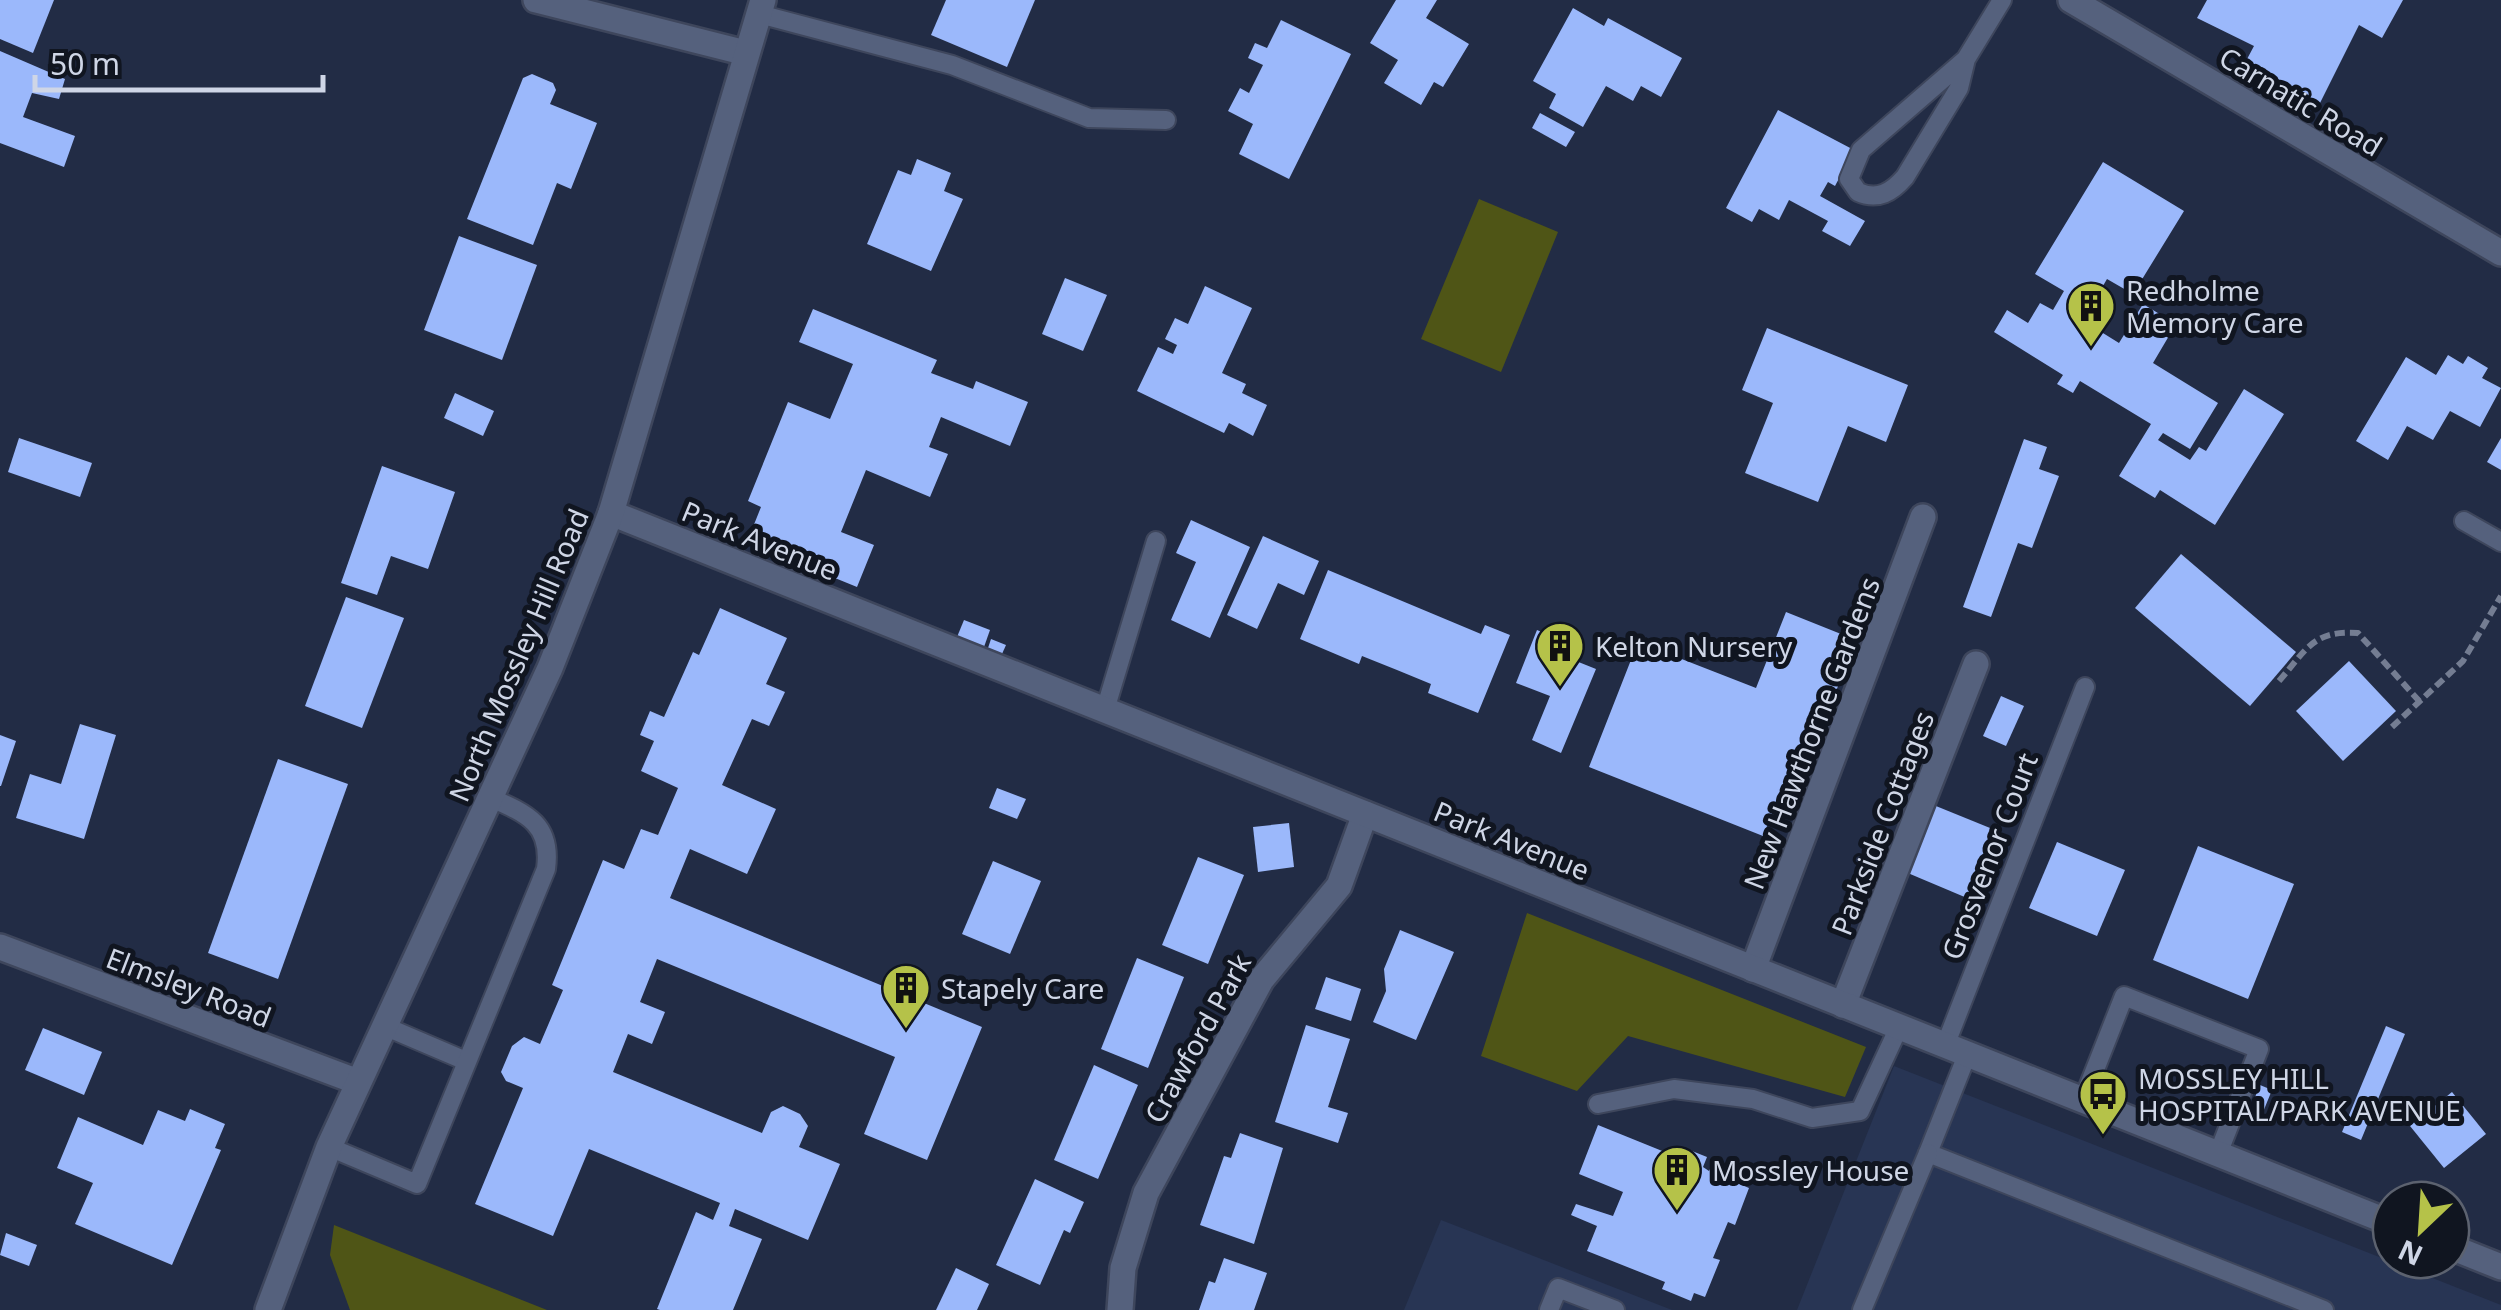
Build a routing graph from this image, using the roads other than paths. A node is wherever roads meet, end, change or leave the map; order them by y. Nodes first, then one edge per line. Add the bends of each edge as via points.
1 (536, 0) edge
2 (2002, 0) edge
3 (2071, 0) edge
4 (760, 7) edge
5 (601, 8) edge
6 (746, 54) junction
7 (1966, 58) junction
8 (1166, 120) dead end
9 (2501, 253) edge
10 (612, 513) junction
11 (1923, 517) dead end
12 (2464, 521) dead end
13 (1156, 541) dead end
14 (2501, 542) edge
15 (1976, 664) dead end
16 (2085, 687) dead end
17 (1104, 710) junction
18 (491, 798) junction
19 (1364, 814) junction
20 (0, 947) edge
21 (1754, 969) junction
22 (1843, 1005) junction
23 (384, 1026) junction
24 (1899, 1027) junction
25 (1956, 1050) junction
26 (466, 1061) junction
27 (358, 1082) junction
28 (2082, 1100) junction
29 (1598, 1104) dead end
30 (329, 1147) junction
31 (1928, 1153) junction
32 (2218, 1154) junction
33 (2371, 1216) edge
34 (2471, 1255) edge
35 (2501, 1267) edge
36 (268, 1310) edge
37 (1120, 1310) edge
38 (1549, 1310) edge
39 (1615, 1310) edge
40 (1862, 1310) edge
41 (2324, 1310) edge

1 - 5 street
2 - 7 lane
3 - 9 street, Carnatic Road
4 - 6 street, North Mossley Hill Road
4 - 8 lane via 952,65 1088,118
5 - 6 street
6 - 10 street, North Mossley Hill Road
7 - 7 lane via 1862,150 1849,179 1858,192 1880,196 1906,176 1960,88
10 - 17 street, Park Avenue
10 - 18 street, North Mossley Hill Road
11 - 21 street, New Hawthorne Gardens
12 - 14 lane
13 - 17 lane
15 - 22 street, Parkside Cottages
16 - 25 lane, Grosvenor Court
17 - 19 street, Park Avenue
18 - 23 street, North Mossley Hill Road
18 - 26 lane via 537,824 549,846 546,868
19 - 21 street, Park Avenue
19 - 37 street, Crawford Park via 1339,886 1261,980 1146,1193 1122,1268
20 - 27 street, Elmsley Road
21 - 22 street, Park Avenue
22 - 24 street, Park Avenue
23 - 26 lane
23 - 27 street, North Mossley Hill Road
24 - 25 street, Park Avenue
24 - 29 lane via 1860,1112 1812,1118 1753,1099 1674,1089
25 - 28 street, Park Avenue
25 - 31 lane, Grosvenor Court
26 - 30 lane via 417,1184
27 - 30 street, North Mossley Hill Road
28 - 32 street, Park Avenue
28 - 32 lane via 2124,996 2258,1049
30 - 36 street, North Mossley Hill Road
31 - 40 lane, Grosvenor Court
31 - 41 lane
32 - 33 street, Park Avenue
34 - 35 street
38 - 39 lane via 1558,1288

